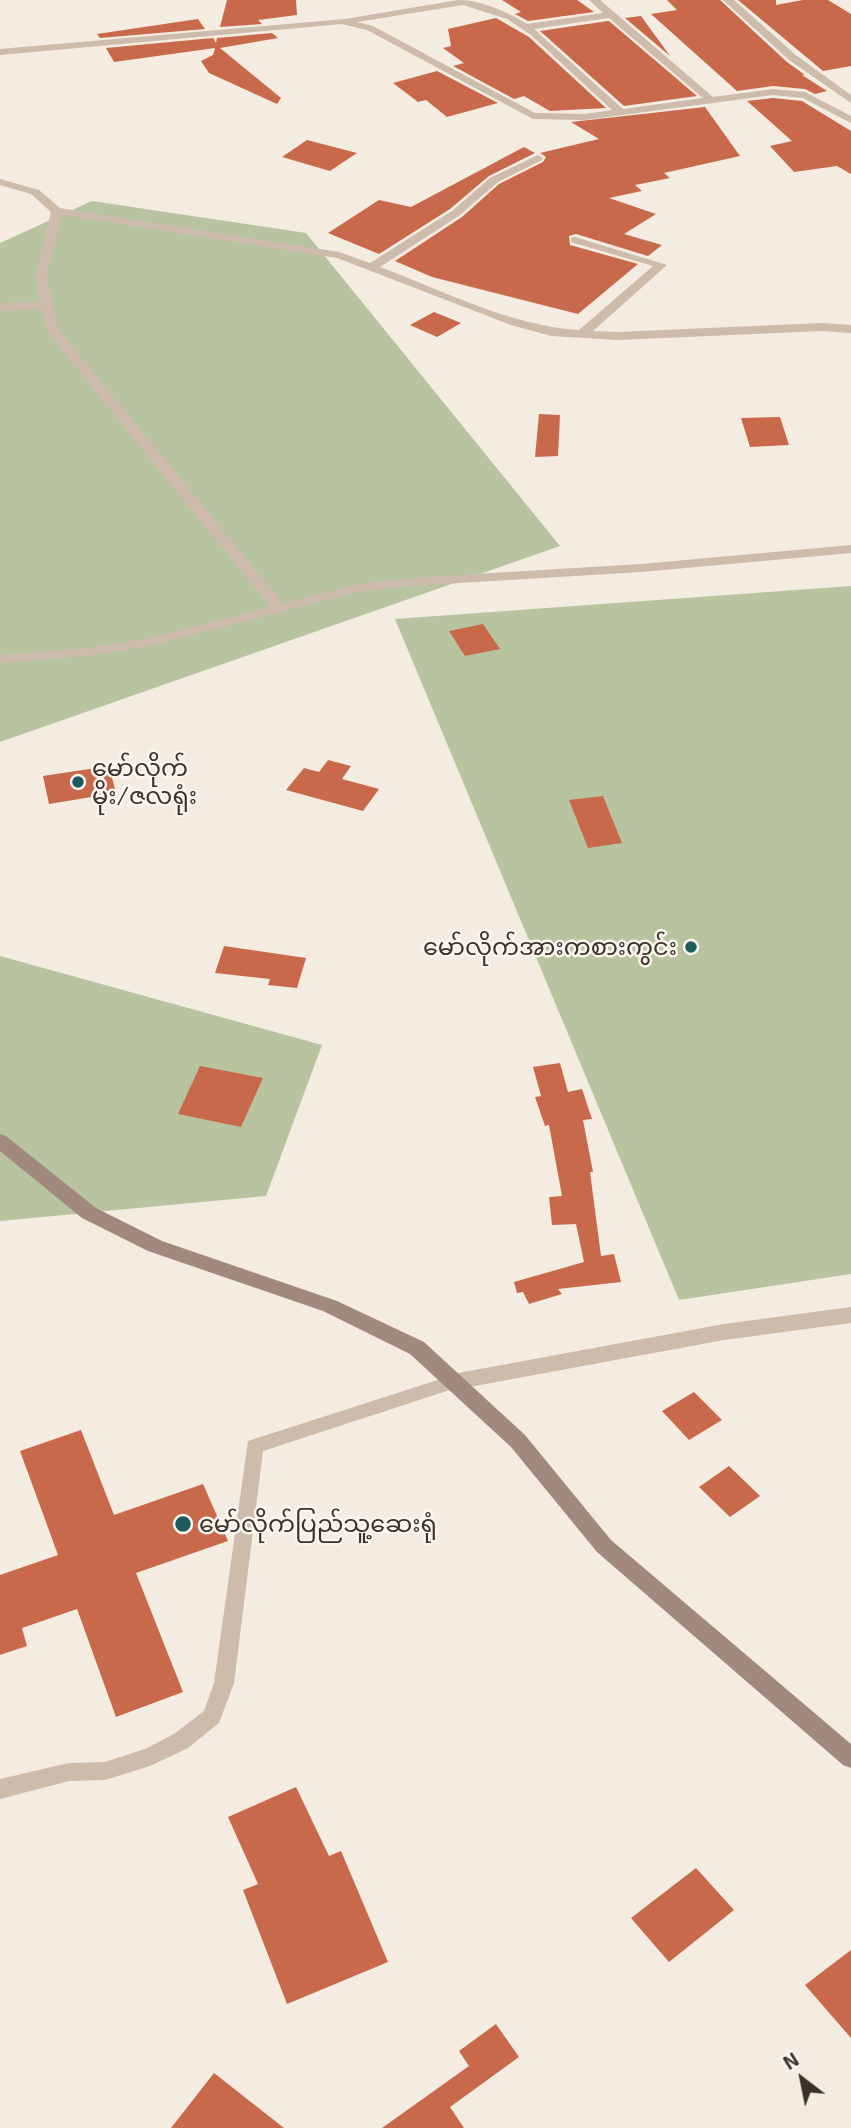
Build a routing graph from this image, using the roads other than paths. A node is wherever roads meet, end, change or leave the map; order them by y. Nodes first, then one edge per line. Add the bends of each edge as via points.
1 (594, 0) edge
2 (728, 0) edge
3 (611, 15) junction
4 (342, 21) junction
5 (525, 27) junction
6 (0, 52) edge
7 (711, 100) junction
8 (851, 100) edge
9 (620, 112) junction
10 (851, 120) edge
11 (538, 158) dead end
12 (0, 182) edge
13 (57, 211) junction
14 (575, 240) dead end
15 (372, 267) junction
16 (47, 305) junction
17 (0, 307) edge
18 (851, 329) edge
19 (582, 334) junction
20 (851, 549) edge
21 (279, 608) junction
22 (0, 659) edge
23 (0, 1141) edge
24 (851, 1315) edge
25 (453, 1382) junction
26 (851, 1758) edge
27 (0, 1789) edge

1 - 3 street
2 - 8 street via 793,58
3 - 5 street
3 - 7 street
4 - 5 street via 464,2 510,17
4 - 6 street
4 - 9 street via 370,28 533,116
5 - 9 street
7 - 9 street
7 - 10 street via 773,92 805,95
11 - 15 street via 494,180 456,213
12 - 13 street via 35,192
13 - 15 street via 339,255
13 - 16 street via 41,275
14 - 19 street via 661,265
15 - 19 street via 515,322
16 - 17 street
16 - 21 street via 52,330
18 - 19 street
20 - 21 street via 410,582 359,588
21 - 22 street via 145,643
23 - 25 main road via 89,1213 155,1246 330,1306 417,1348
24 - 25 street via 723,1332
25 - 26 main road via 518,1441 604,1545
25 - 27 lane via 254,1446 224,1683 212,1717 150,1757 105,1771 69,1772

